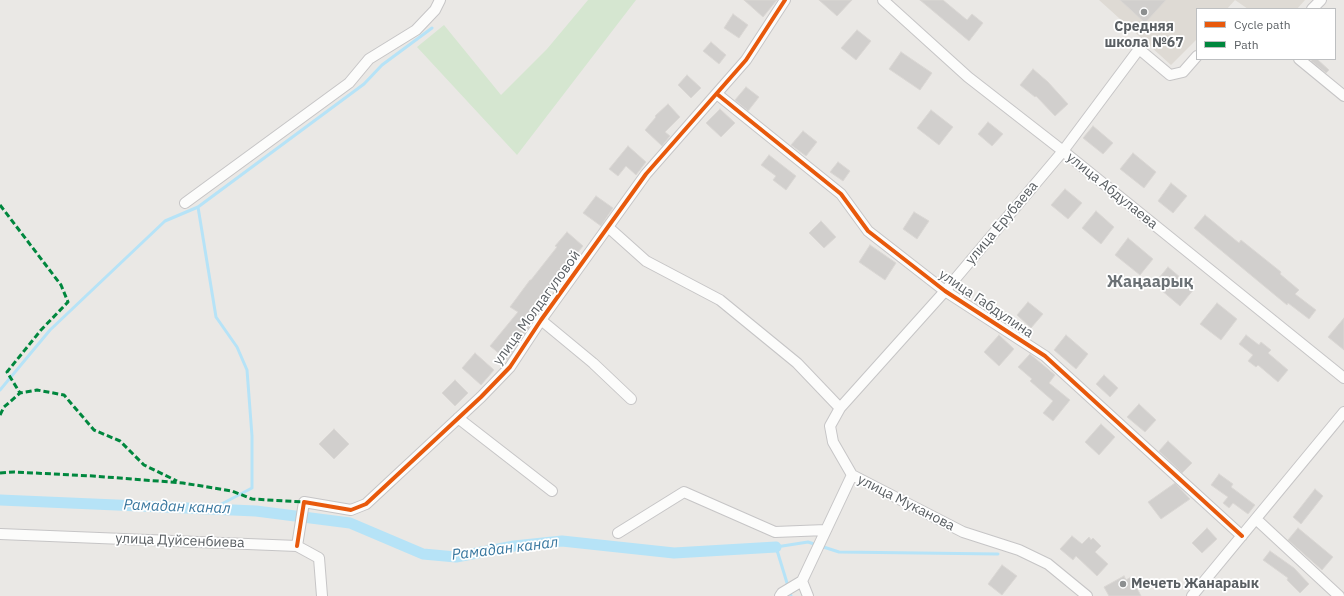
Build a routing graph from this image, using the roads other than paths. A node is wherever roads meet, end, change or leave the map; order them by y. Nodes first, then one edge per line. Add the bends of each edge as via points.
1 (440, 0) edge
2 (785, 0) edge
3 (883, 0) edge
4 (1321, 0) edge
5 (1313, 8) edge
6 (1196, 57) edge
7 (1300, 60) edge
8 (717, 94) junction
9 (1344, 96) edge
10 (1062, 151) junction
11 (185, 203) dead end
12 (608, 227) junction
13 (945, 291) junction
14 (541, 320) junction
15 (1344, 378) edge
16 (631, 399) dead end
17 (840, 408) junction
18 (1344, 412) edge
19 (458, 418) junction
20 (852, 475) junction
21 (552, 491) dead end
22 (1256, 519) junction
23 (826, 530) junction
24 (618, 533) dead end
25 (0, 534) edge
26 (1242, 536) junction
27 (297, 546) junction
28 (802, 581) junction
29 (322, 596) edge
30 (780, 596) edge
31 (808, 596) edge
32 (1086, 596) edge
33 (1192, 596) edge
34 (1339, 596) edge

1 - 11 street via 435,10 416,30 369,59 348,83
2 - 8 street, улица Молдагуловой via 746,60
3 - 10 street, улица Абдулаева via 968,77
4 - 5 street
6 - 10 street, улица Ерубаева via 1183,72 1170,75 1139,49
7 - 9 street
8 - 12 street, улица Молдагуловой via 646,174
8 - 13 street, улица Габдулина via 841,194 868,231
10 - 13 street, улица Ерубаева
10 - 15 street, улица Абдулаева
12 - 14 street, улица Молдагуловой
12 - 17 street via 646,261 720,300 798,363
13 - 17 street, улица Ерубаева
13 - 26 street, улица Габдулина via 1046,356
14 - 16 street
14 - 19 street, улица Молдагуловой via 510,367
17 - 20 street, улица Ерубаева via 830,426 833,442
18 - 22 street
19 - 21 street
19 - 27 street, улица Молдагуловой via 366,504 351,510 304,502
20 - 23 street, улица Муканова
20 - 32 street, улица Муканова via 963,532 1019,550 1048,564
22 - 26 street
22 - 34 street
23 - 24 street via 775,532 684,492
23 - 28 street, улица Муканова
25 - 27 street, улица Дуйсенбиева
26 - 33 street
27 - 29 street, улица Дуйсенбиева via 319,558
28 - 30 street
28 - 31 street

